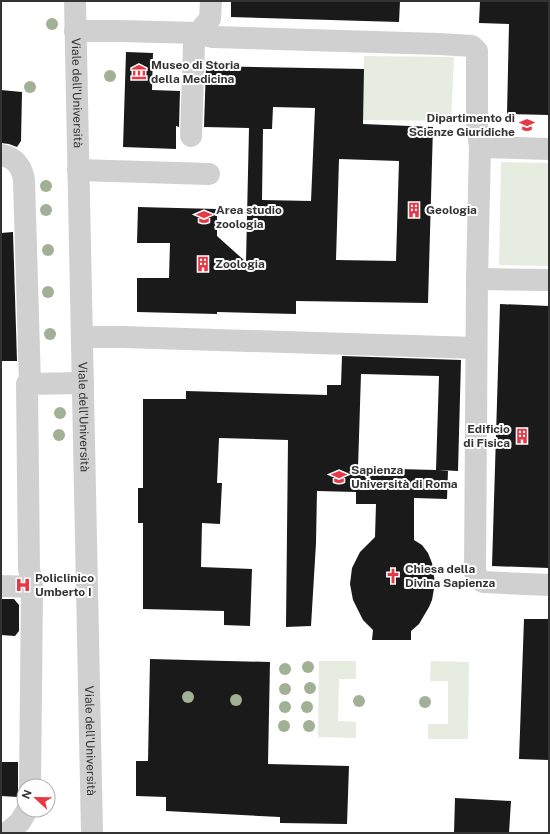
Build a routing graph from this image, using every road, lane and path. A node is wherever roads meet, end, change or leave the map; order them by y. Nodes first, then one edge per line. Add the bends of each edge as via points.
1 (75, 1) edge
2 (211, 1) edge
3 (75, 31) junction
4 (198, 33) junction
5 (191, 136) dead end
6 (480, 147) junction
7 (549, 149) edge
8 (1, 155) edge
9 (78, 170) junction
10 (209, 174) dead end
11 (477, 279) junction
12 (549, 280) edge
13 (82, 337) junction
14 (476, 348) junction
15 (83, 383) junction
16 (30, 384) junction
17 (549, 585) edge
18 (1, 586) edge
19 (32, 587) junction
20 (30, 778) edge
21 (22, 818) edge
22 (7, 833) edge
23 (92, 833) edge

1 - 3 street, Viale dell'Università
2 - 4 street via 210,19
3 - 4 street
3 - 9 street, Viale dell'Università
4 - 5 street via 194,44
4 - 6 street via 213,37 472,46 477,51 477,126
6 - 7 street
6 - 11 street
8 - 16 street via 10,157 19,165 24,180
9 - 10 street
9 - 13 street, Viale dell'Università
11 - 12 street
11 - 14 street
13 - 14 street
13 - 15 street, Viale dell'Università
14 - 17 street via 475,573 483,582
15 - 16 street
15 - 23 street, Viale dell'Università
16 - 19 street via 27,384 27,427 29,568
18 - 19 street
19 - 20 street
21 - 22 street

